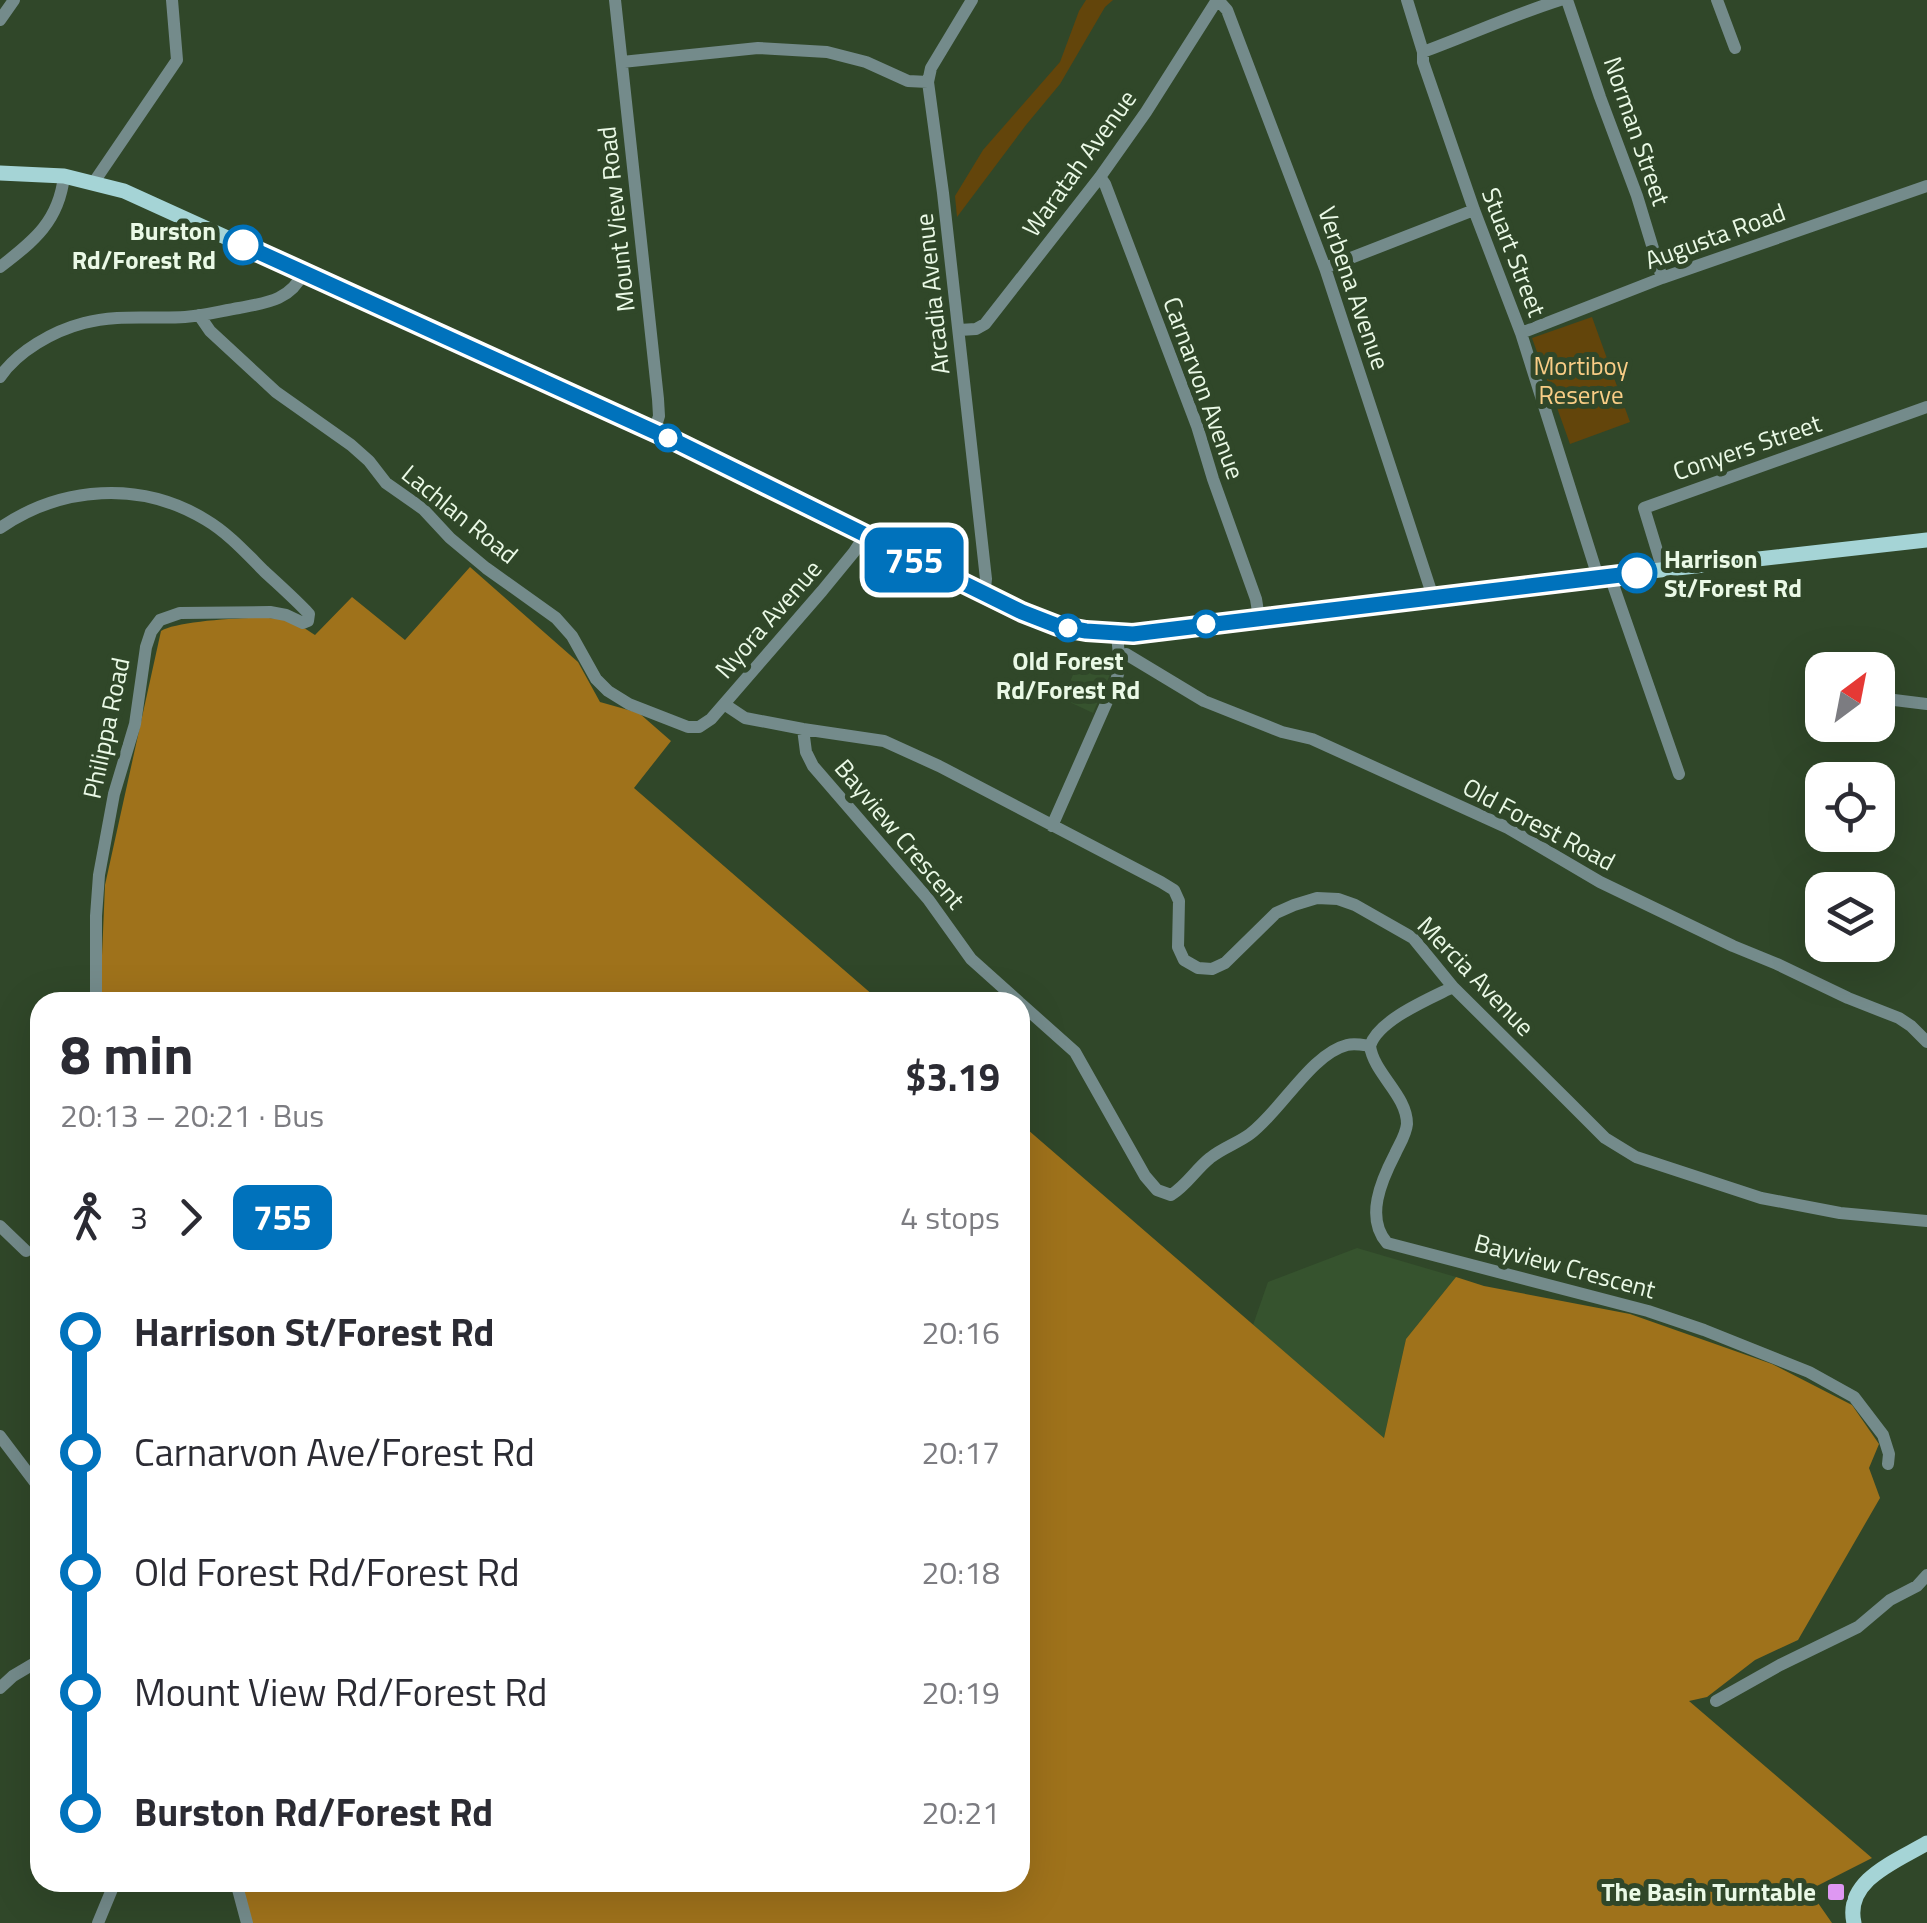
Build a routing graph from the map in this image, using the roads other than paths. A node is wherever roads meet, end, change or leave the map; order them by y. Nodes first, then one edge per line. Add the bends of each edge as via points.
1 (14, 0) edge
2 (172, 0) edge
3 (615, 0) edge
4 (972, 0) edge
5 (1218, 0) edge
6 (1407, 0) edge
7 (1564, 0) edge
8 (1717, 0) edge
9 (0, 20) edge
10 (1736, 48) dead end
11 (1423, 52) junction
12 (622, 62) junction
13 (928, 82) junction
14 (0, 173) edge
15 (64, 176) junction
16 (1100, 176) junction
17 (94, 182) junction
18 (1927, 186) edge
19 (1474, 210) junction
20 (0, 268) edge
21 (1325, 268) junction
22 (303, 272) junction
23 (1662, 278) junction
24 (200, 316) junction
25 (958, 330) junction
26 (1521, 334) junction
27 (0, 377) edge
28 (1927, 408) edge
29 (654, 432) junction
30 (0, 528) edge
31 (864, 535) junction
32 (1927, 540) edge
33 (1663, 570) junction
34 (1604, 577) junction
35 (984, 595) junction
36 (1432, 597) junction
37 (1259, 618) junction
38 (1125, 634) junction
39 (1126, 654) junction
40 (1120, 667) junction
41 (1895, 700) edge
42 (724, 704) junction
43 (1927, 704) edge
44 (699, 727) joint
45 (802, 729) junction
46 (1679, 774) dead end
47 (1052, 826) junction
48 (1453, 986) junction
49 (96, 992) edge
50 (1008, 992) edge
51 (1030, 1012) edge
52 (1927, 1042) edge
53 (1370, 1046) junction
54 (1927, 1221) edge
55 (0, 1226) edge
56 (26, 1251) dead end
57 (0, 1436) edge
58 (1888, 1464) dead end
59 (30, 1476) edge
60 (1927, 1574) edge
61 (30, 1666) edge
62 (0, 1688) edge
63 (1716, 1700) dead end
64 (1927, 1843) edge
65 (111, 1892) edge
66 (239, 1892) edge
67 (98, 1923) edge
68 (247, 1923) edge
69 (1854, 1923) edge

1 - 9 street
2 - 17 street via 176,60
3 - 12 street, Mount View Road
4 - 13 street
5 - 16 street, Waratah Avenue
5 - 21 street, Verbena Avenue
6 - 11 street, Stuart Street
7 - 11 street
7 - 23 street, Norman Street
8 - 10 street
11 - 19 street, Stuart Street
12 - 13 street via 784,49 827,52
12 - 29 street, Mount View Road via 658,399
13 - 25 street, Arcadia Avenue
14 - 15 main road
15 - 17 main road
15 - 20 street via 60,201 43,229
16 - 25 street, Waratah Avenue via 985,324
16 - 37 street, Carnarvon Avenue via 1197,426
17 - 22 main road
18 - 23 street, Augusta Road
19 - 21 street
19 - 26 street, Stuart Street
21 - 36 street, Verbena Avenue
22 - 24 street via 276,300
22 - 29 main road
23 - 26 street, Augusta Road
24 - 27 street via 79,324 25,352
24 - 44 street, Lachlan Road via 276,392 351,445 450,538 556,618 608,691
25 - 35 street, Arcadia Avenue
26 - 34 street, Stuart Street
28 - 33 street, Conyers Street via 1644,508
29 - 31 main road
30 - 49 street, Philippa Road via 39,505 79,496 165,500 218,528 309,619 261,612 174,614 151,632 97,888
31 - 35 main road
31 - 42 street, Nyora Avenue
32 - 33 main road
33 - 34 main road
34 - 36 main road
34 - 46 street, Stuart Street
35 - 38 main road via 1058,626
36 - 37 main road
37 - 38 main road
38 - 39 street
38 - 40 street
39 - 40 street
39 - 52 street, Old Forest Road via 1204,701 1312,740 1508,828 1640,902 1898,1018
40 - 47 street
41 - 43 street
42 - 44 street, Nyora Avenue
42 - 45 street, Mercia Avenue via 745,718
45 - 47 street, Mercia Avenue via 884,741
45 - 50 street, Bayview Crescent via 813,766 971,959
47 - 48 street, Mercia Avenue via 1174,890 1178,947 1198,968 1225,963 1276,913 1317,898 1338,899 1413,938
48 - 53 street, Bayview Crescent via 1396,1018
48 - 54 street, Mercia Avenue via 1606,1138 1636,1157 1761,1198
51 - 53 street, Bayview Crescent via 1075,1052 1145,1176 1171,1195 1212,1156 1250,1134 1333,1052 1349,1044
53 - 58 street, Bayview Crescent via 1407,1122 1378,1198 1375,1220 1386,1243 1648,1311 1809,1372 1854,1397 1883,1435
55 - 56 street
57 - 59 street
60 - 63 street via 1858,1627
61 - 62 street
64 - 69 main road via 1861,1886
65 - 67 street
66 - 68 street

